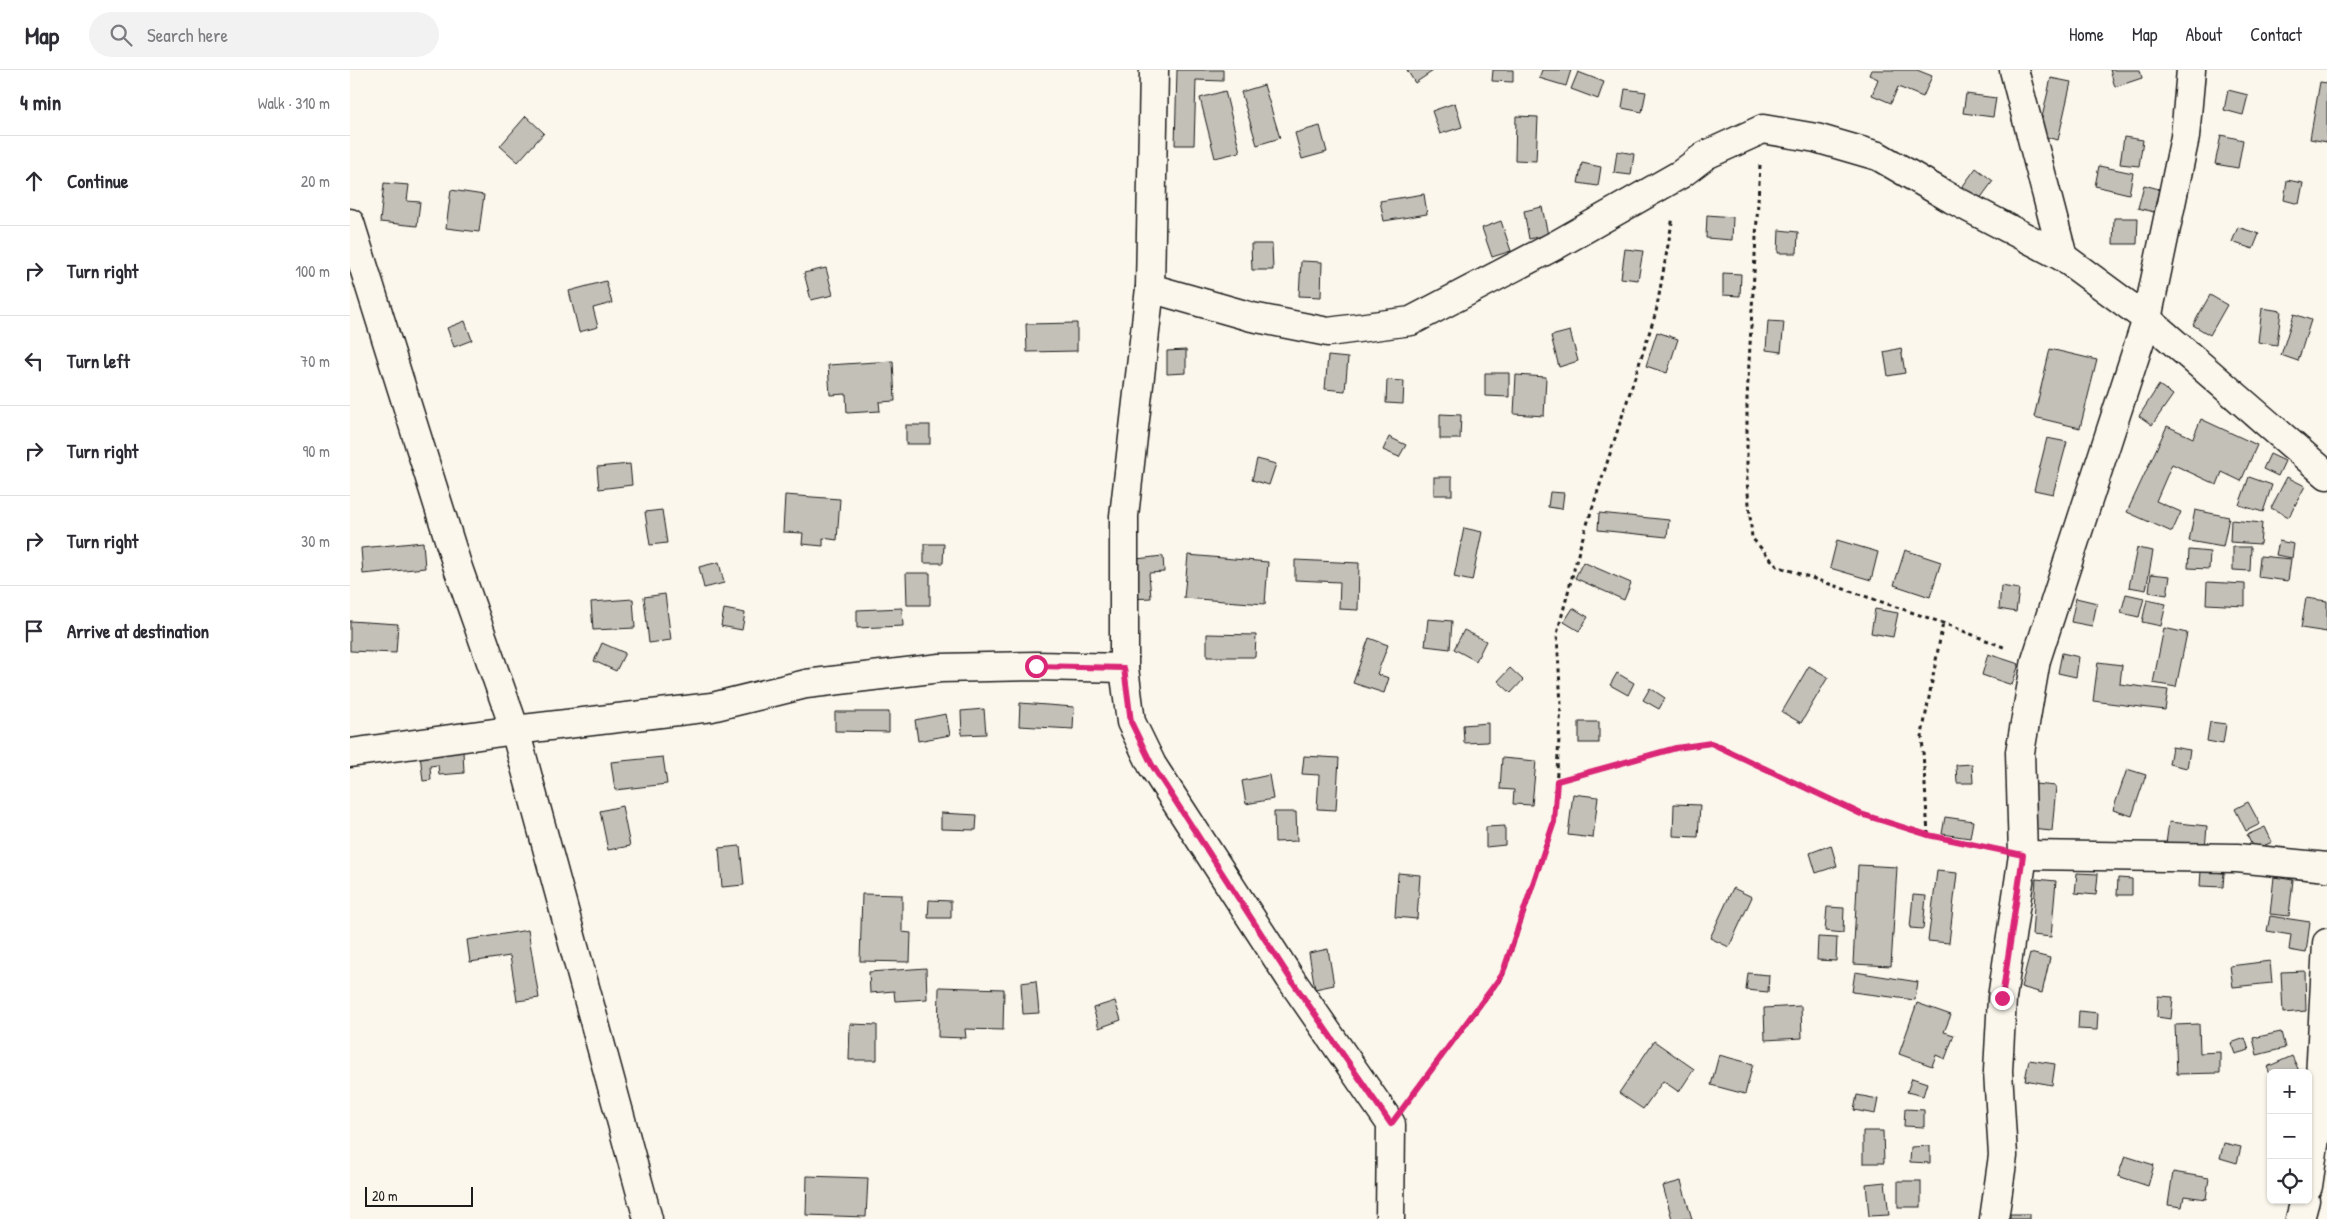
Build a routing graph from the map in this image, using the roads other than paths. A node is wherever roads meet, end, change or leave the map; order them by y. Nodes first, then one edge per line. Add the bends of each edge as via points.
1 (1154, 70) edge
2 (2014, 70) edge
3 (2191, 70) edge
4 (350, 223) edge
5 (2063, 257) junction
6 (1150, 288) junction
7 (2147, 319) junction
8 (2327, 475) edge
9 (1124, 668) junction
10 (515, 730) junction
11 (350, 753) edge
12 (2023, 855) junction
13 (2327, 867) edge
14 (2327, 943) edge
15 (2312, 1159) edge
16 (2304, 1204) edge
17 (648, 1219) edge
18 (1390, 1219) edge
19 (1994, 1219) edge
20 (2300, 1219) edge

1 - 6 street
2 - 5 street
3 - 7 street via 2185,137
4 - 10 street via 458,568
5 - 6 street via 1878,156 1816,138 1762,130 1706,155 1681,174 1503,275 1411,321 1328,332 1252,317
5 - 7 street
6 - 9 street via 1124,516
7 - 8 street
7 - 12 street via 2036,660 2020,752
9 - 10 street via 940,668 806,684 712,707
9 - 18 street via 1131,722 1152,765 1290,978 1391,1124
10 - 11 street
10 - 17 street
12 - 13 street via 2237,858
12 - 19 street via 2002,998 1998,1071 2003,1156
14 - 15 street via 2318,1117
16 - 20 street

